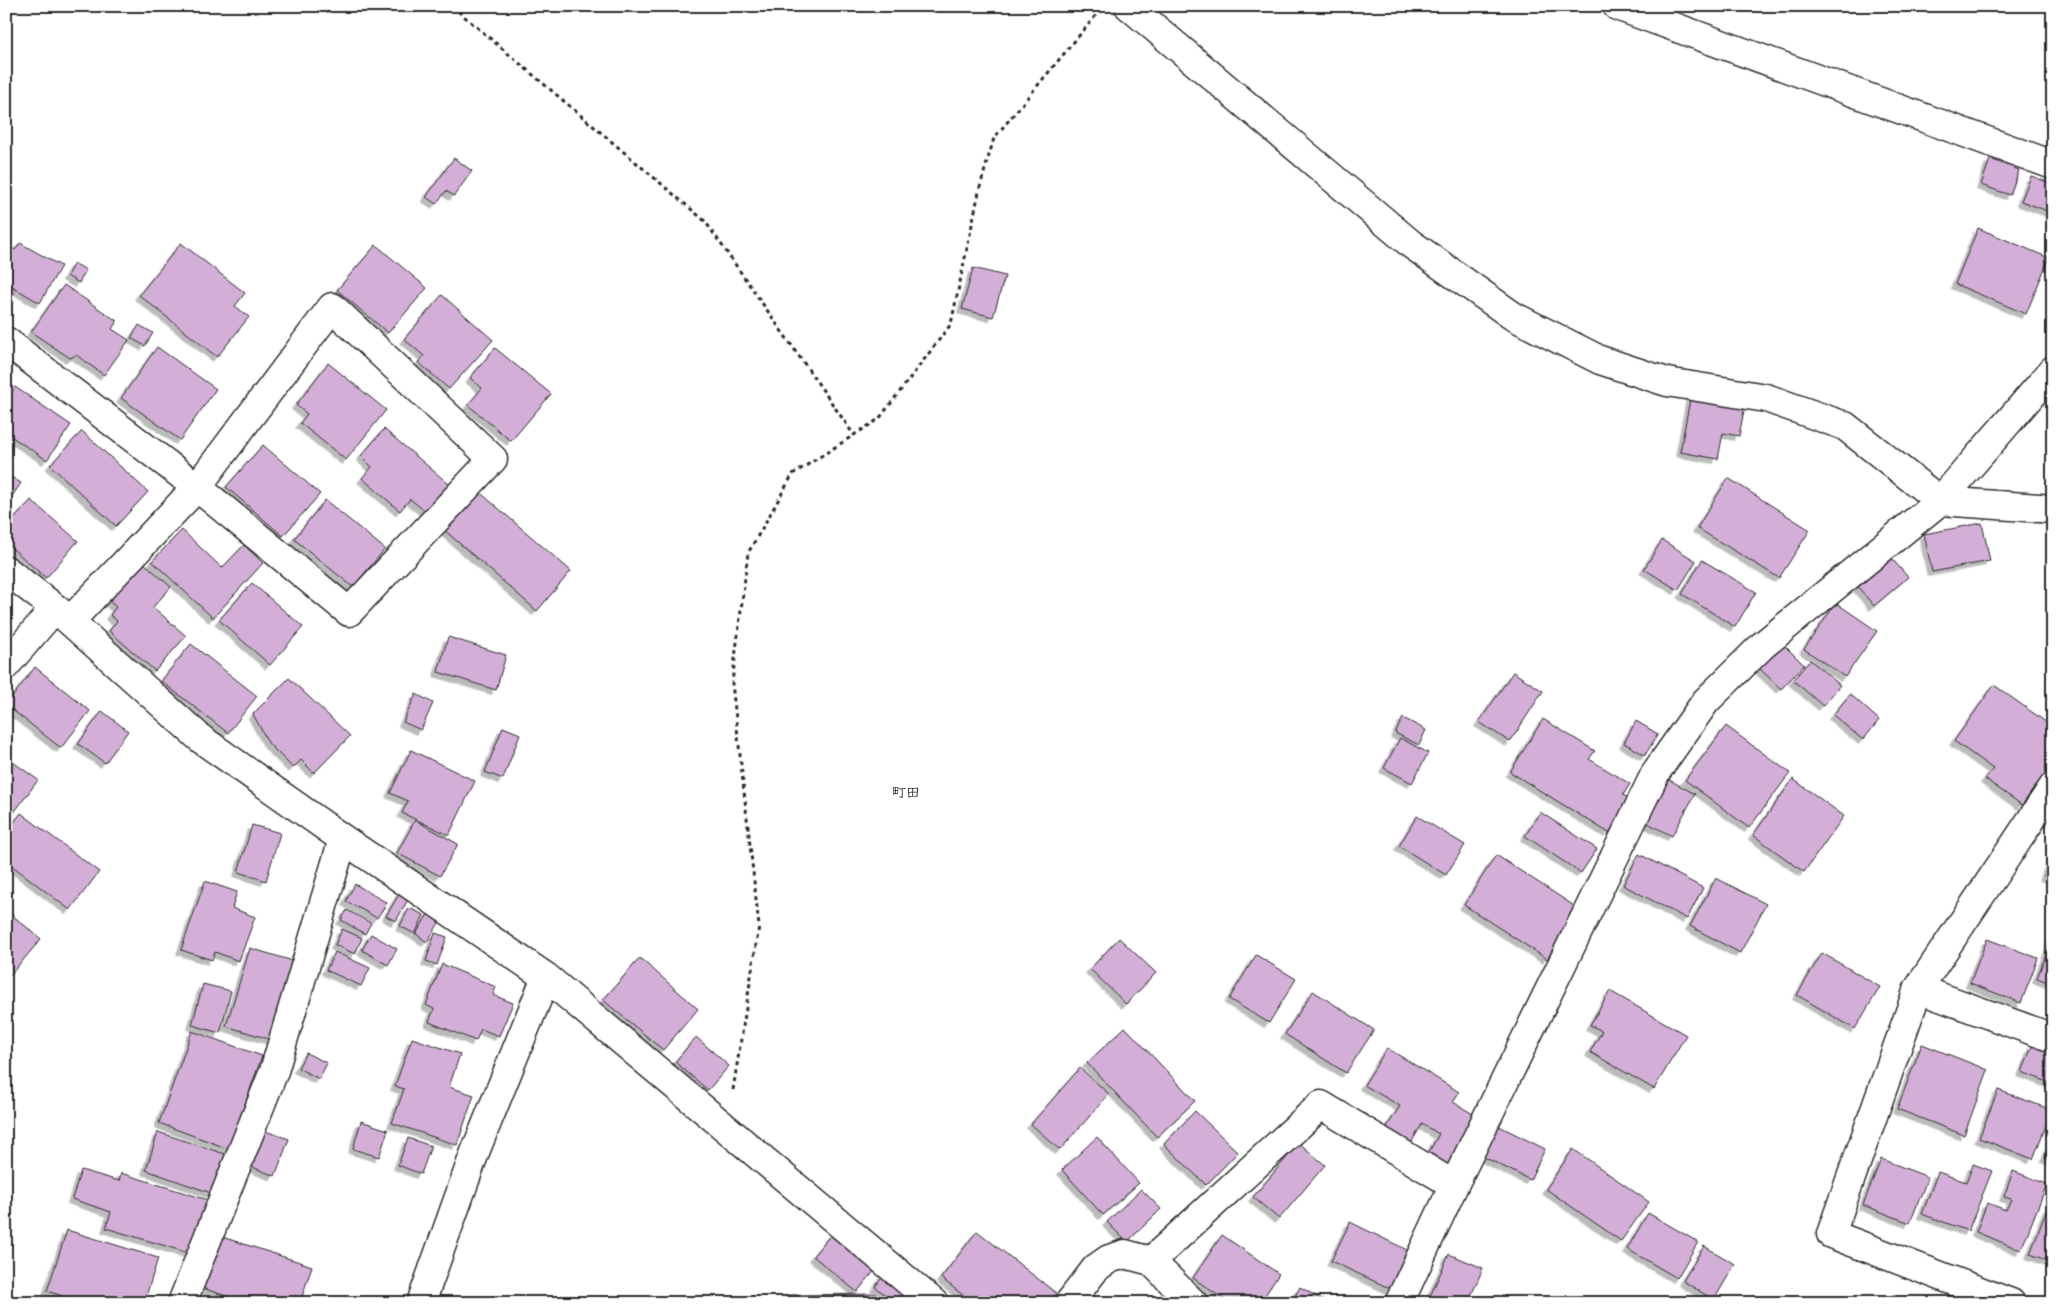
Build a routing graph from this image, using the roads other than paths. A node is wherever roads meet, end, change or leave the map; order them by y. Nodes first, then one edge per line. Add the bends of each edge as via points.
1 (1129, 6) edge
2 (1617, 6) edge
3 (2053, 166) edge
4 (6, 342) edge
5 (2053, 370) edge
6 (197, 487) junction
7 (1940, 501) junction
8 (2053, 509) edge
9 (6, 570) edge
10 (63, 615) junction
11 (6, 664) edge
12 (2053, 787) edge
13 (343, 839) junction
14 (546, 977) junction
15 (1918, 989) junction
16 (2053, 1038) edge
17 (1454, 1185) junction
18 (1151, 1261) junction
19 (182, 1303) edge
20 (420, 1303) edge
21 (934, 1303) edge
22 (1068, 1303) edge
23 (1193, 1303) edge
24 (1400, 1303) edge
25 (2010, 1303) edge

1 - 7 street via 1411,244 1513,316 1600,360 1667,382 1766,398 1845,426
2 - 3 street
4 - 6 street
5 - 7 street
6 - 6 street via 332,307 493,459 349,612
6 - 10 street
7 - 8 street
7 - 17 street via 1763,645 1706,701 1656,772
9 - 10 street
10 - 11 street
10 - 13 street via 202,739
12 - 15 street
13 - 14 street
13 - 19 street via 274,1071
14 - 20 street via 475,1152
14 - 21 street
15 - 16 street
15 - 25 street via 1831,1234
17 - 18 street via 1321,1105
17 - 24 street
18 - 22 street via 1125,1254 1109,1259 1096,1268
18 - 23 street

